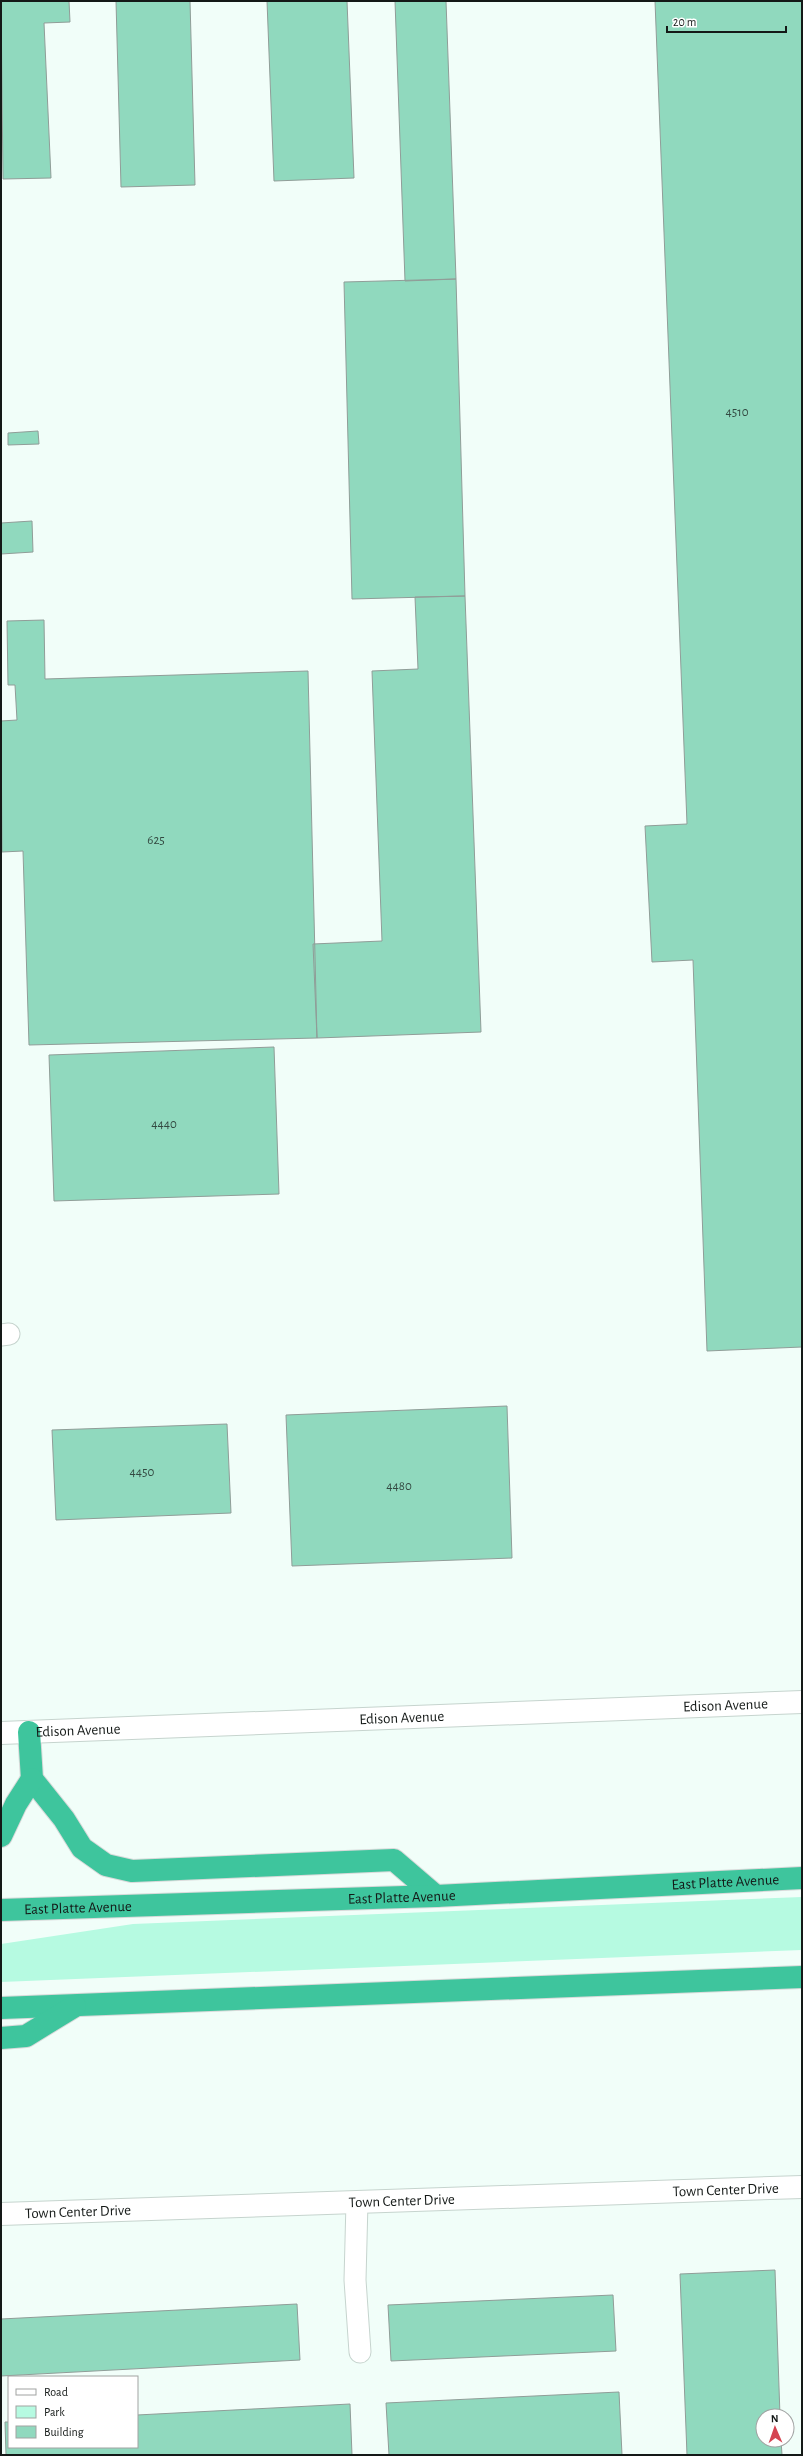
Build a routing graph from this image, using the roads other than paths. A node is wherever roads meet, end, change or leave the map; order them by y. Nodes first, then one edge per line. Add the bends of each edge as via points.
1 (802, 1702) edge
2 (29, 1732) junction
3 (1, 1733) edge
4 (32, 1779) junction
5 (1, 1836) edge
6 (802, 1878) edge
7 (436, 1896) junction
8 (1, 1910) edge
9 (802, 1977) edge
10 (77, 2005) junction
11 (1, 2008) edge
12 (1, 2038) edge
13 (802, 2187) edge
14 (357, 2202) junction
15 (1, 2214) edge
16 (360, 2352) dead end

1 - 2 street, Edison Avenue
2 - 3 street, Edison Avenue
2 - 4 highway
4 - 5 highway via 16,1804
4 - 7 highway via 64,1819 82,1848 106,1865 132,1871 394,1860
6 - 7 highway, East Platte Avenue
7 - 8 highway, East Platte Avenue
9 - 10 highway
10 - 11 highway
10 - 12 highway via 26,2036
13 - 14 street, Town Center Drive
14 - 15 street, Town Center Drive
14 - 16 lane via 355,2280

